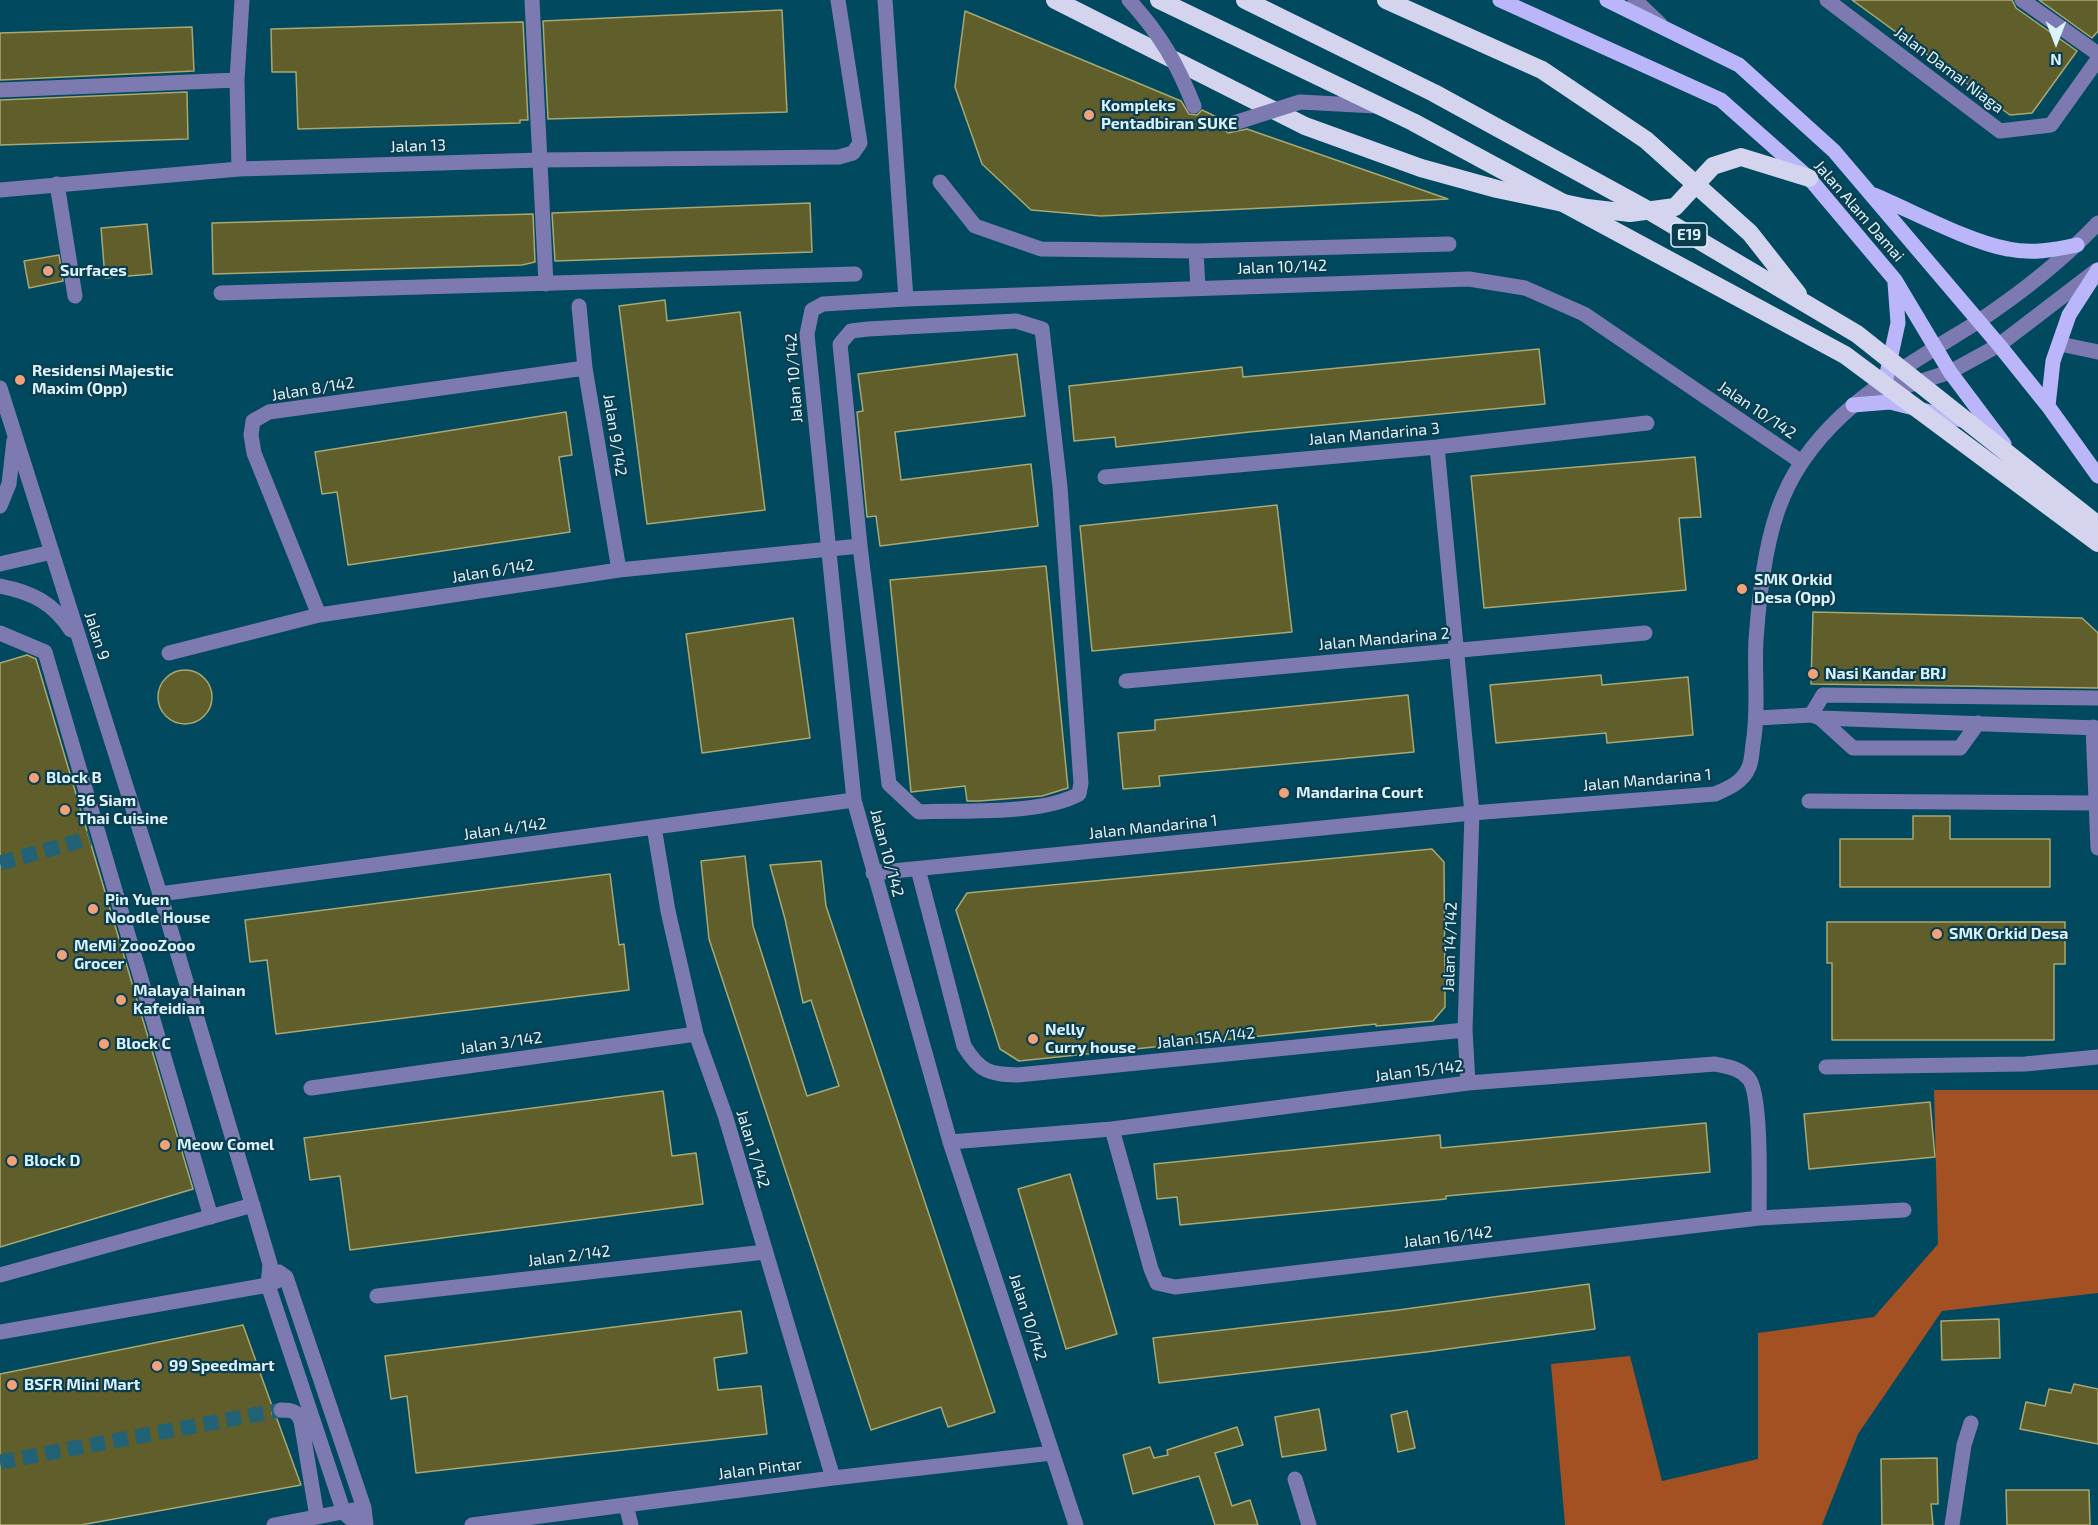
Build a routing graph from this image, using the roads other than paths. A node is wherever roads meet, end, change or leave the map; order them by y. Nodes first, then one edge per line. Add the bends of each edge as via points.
1 (242, 0) edge
2 (531, 0) edge
3 (838, 0) edge
4 (885, 0) edge
5 (1054, 0) edge
6 (1129, 0) edge
7 (1159, 0) edge
8 (1245, 0) edge
9 (1386, 0) edge
10 (1500, 0) edge
11 (1607, 0) edge
12 (1635, 0) edge
13 (1827, 0) edge
14 (2022, 0) edge
15 (1660, 24) junction
16 (2098, 54) edge
17 (2098, 59) edge
18 (237, 80) junction
19 (0, 90) edge
20 (1194, 106) dead end
21 (1382, 107) junction
22 (1231, 124) dead end
23 (540, 160) junction
24 (239, 169) junction
25 (1809, 178) junction
26 (940, 182) dead end
27 (57, 184) junction
28 (0, 190) edge
29 (1869, 192) junction
30 (2098, 223) edge
31 (1449, 244) dead end
32 (2077, 245) junction
33 (1196, 251) junction
34 (2098, 270) edge
35 (855, 274) dead end
36 (1895, 280) junction
37 (546, 284) junction
38 (1198, 288) junction
39 (221, 293) dead end
40 (75, 296) dead end
41 (906, 298) junction
42 (579, 306) dead end
43 (1979, 320) junction
44 (2060, 344) junction
45 (1999, 345) junction
46 (1936, 346) junction
47 (2098, 352) edge
48 (1845, 354) junction
49 (585, 368) junction
50 (1950, 372) junction
51 (1886, 378) junction
52 (0, 388) edge
53 (1853, 405) junction
54 (2048, 406) junction
55 (1647, 423) dead end
56 (1991, 429) junction
57 (15, 434) junction
58 (1437, 447) junction
59 (1800, 461) junction
60 (2098, 476) edge
61 (1105, 477) dead end
62 (0, 506) edge
63 (2098, 525) edge
64 (2098, 543) edge
65 (860, 546) junction
66 (827, 548) junction
67 (52, 552) junction
68 (2098, 553) edge
69 (0, 564) edge
70 (619, 570) junction
71 (0, 586) edge
72 (319, 615) junction
73 (0, 633) edge
74 (1645, 633) dead end
75 (81, 645) junction
76 (1458, 650) junction
77 (169, 653) dead end
78 (1126, 681) dead end
79 (2098, 698) edge
80 (1816, 716) junction
81 (1758, 717) junction
82 (1977, 723) junction
83 (2096, 728) edge
84 (854, 800) junction
85 (1809, 801) dead end
86 (2096, 803) junction
87 (1472, 813) junction
88 (654, 827) junction
89 (2098, 848) edge
90 (918, 869) junction
91 (873, 873) junction
92 (160, 894) junction
93 (1466, 1030) junction
94 (696, 1034) junction
95 (2098, 1057) edge
96 (1826, 1067) dead end
97 (1468, 1083) junction
98 (311, 1088) dead end
99 (1112, 1129) junction
100 (950, 1142) junction
101 (253, 1205) junction
102 (1904, 1210) dead end
103 (211, 1217) junction
104 (1759, 1218) junction
105 (765, 1252) junction
106 (270, 1264) junction
107 (0, 1275) edge
108 (286, 1277) junction
109 (268, 1285) junction
110 (377, 1296) dead end
111 (0, 1332) edge
112 (281, 1410) dead end
113 (1971, 1423) dead end
114 (1052, 1453) junction
115 (833, 1478) junction
116 (1295, 1479) dead end
117 (626, 1505) junction
118 (364, 1508) junction
119 (344, 1513) junction
120 (317, 1517) junction
121 (273, 1525) edge
122 (358, 1525) edge
123 (366, 1525) edge
124 (472, 1525) edge
125 (631, 1525) edge
126 (1076, 1525) edge
127 (1309, 1525) edge
128 (1952, 1525) edge

1 - 18 street
2 - 23 street
3 - 23 street, Jalan 13 via 860,143 853,153 839,157
4 - 41 street
5 - 25 highway, bridge via 1305,126 1421,168 1497,189 1629,213 1675,207 1713,166 1741,157
6 - 20 street, bridge via 1153,26 1178,65
7 - 21 highway, E19, bridge
8 - 63 highway, E19, bridge via 1434,93 1646,209 1857,334
9 - 48 highway, bridge via 1542,70 1646,140 1750,233
10 - 25 main road, Jalan Alam Damai via 1721,100
11 - 15 main road, Jalan Alam Damai
12 - 15 street
13 - 17 street, Jalan Damai Niaga via 2000,131 2051,125
14 - 16 street
15 - 29 main road, Jalan Alam Damai via 1740,65 1834,151
18 - 19 street
18 - 24 street
21 - 22 street, bridge via 1300,102
21 - 48 highway, E19, bridge
23 - 24 street, Jalan 13
23 - 37 street
24 - 27 street, Jalan 13
25 - 36 main road, Jalan Alam Damai
26 - 33 street via 975,226 1041,249
27 - 28 street, Jalan 13
27 - 40 street
29 - 32 main road via 1983,242 2008,249 2051,251
29 - 43 main road, Jalan Alam Damai
30 - 32 street, Jalan Mandarina 1
31 - 33 street
32 - 43 street, Jalan Mandarina 1
33 - 38 street
34 - 44 main road via 2069,315
34 - 45 street, Jalan Mandarina 1
35 - 37 street
36 - 46 main road, Jalan Alam Damai
36 - 51 main road via 1898,323
37 - 39 street
38 - 41 street, Jalan 10/142
38 - 59 street, Jalan 10/142 via 1470,279 1525,288 1584,314
41 - 66 street, Jalan 10/142 via 823,304 813,310 808,320
42 - 49 street, Jalan 9/142
43 - 45 main road, Jalan Alam Damai
43 - 46 street, Jalan Mandarina 1
44 - 47 street
44 - 54 main road via 2053,361
45 - 50 street, Jalan Mandarina 1
45 - 54 main road, Jalan Alam Damai
46 - 50 main road, Jalan Alam Damai
46 - 51 street, Jalan Mandarina 1
48 - 64 highway, E19, bridge
49 - 70 street, Jalan 9/142
49 - 72 street, Jalan 8/142 via 269,412 253,421 254,453
50 - 53 street, Jalan Mandarina 1
50 - 56 main road, Jalan Alam Damai
51 - 53 street, Jalan Mandarina 1
52 - 57 street, Jalan 9
53 - 56 main road via 1890,402
53 - 59 street, Jalan Mandarina 1
54 - 60 main road, Jalan Alam Damai
55 - 58 street, Jalan Mandarina 3
56 - 68 main road, Jalan Alam Damai
57 - 62 street via 9,484
57 - 67 street, Jalan 9
58 - 61 street, Jalan Mandarina 3
58 - 76 street
59 - 81 street, Jalan Mandarina 1 via 1768,542 1756,640
65 - 65 street via 840,344 851,332 868,328 1016,321 1042,329 1060,487 1079,794 1064,803 1042,806 919,812 889,784
65 - 66 street, Jalan 6/142
66 - 70 street, Jalan 6/142
66 - 84 street, Jalan 10/142
67 - 69 street
67 - 75 street, Jalan 9
70 - 72 street, Jalan 6/142
71 - 75 street via 41,598 61,615
72 - 77 street, Jalan 6/142
73 - 103 street via 45,652 63,732
74 - 76 street, Jalan Mandarina 2
75 - 92 street, Jalan 9
76 - 78 street, Jalan Mandarina 2
76 - 87 street
79 - 80 street via 1823,695
80 - 81 street
80 - 82 street
80 - 82 street via 1853,748 1960,747
81 - 87 street, Jalan Mandarina 1 via 1749,767 1736,785 1715,794
82 - 83 street
83 - 86 street
84 - 88 street, Jalan 4/142
84 - 91 street, Jalan 10/142
85 - 86 street
86 - 89 street
87 - 90 street, Jalan Mandarina 1
87 - 93 street, Jalan 14/142
88 - 92 street, Jalan 4/142
88 - 94 street, Jalan 1/142
90 - 91 street, Jalan Mandarina 1
90 - 93 street, Jalan 15A/142 via 964,1047 976,1065 993,1074 1018,1075
91 - 100 street, Jalan 10/142
92 - 101 street, Jalan 9
93 - 97 street, Jalan 14/142
94 - 98 street, Jalan 3/142
94 - 105 street, Jalan 1/142 via 725,1114
95 - 96 street via 2025,1064
97 - 99 street, Jalan 15/142
97 - 104 street, Jalan 15/142 via 1715,1064 1738,1070 1750,1080 1756,1100
99 - 100 street, Jalan 15/142
99 - 104 street, Jalan 16/142 via 1151,1269 1157,1283 1175,1287
100 - 114 street, Jalan 10/142
101 - 103 street
101 - 106 street, Jalan 9
102 - 104 street, Jalan 16/142
103 - 107 street
105 - 110 street, Jalan 2/142
105 - 115 street, Jalan 1/142
106 - 108 street
106 - 109 street
108 - 109 street
108 - 118 street
109 - 111 street
109 - 119 street
112 - 120 street via 291,1410 301,1421
113 - 128 street
114 - 115 street, Jalan Pintar
114 - 126 street, Jalan 10/142
115 - 117 street, Jalan Pintar
116 - 127 street
117 - 124 street, Jalan Pintar
117 - 125 street
118 - 119 street
118 - 123 street
119 - 120 street
119 - 122 street
120 - 121 street

